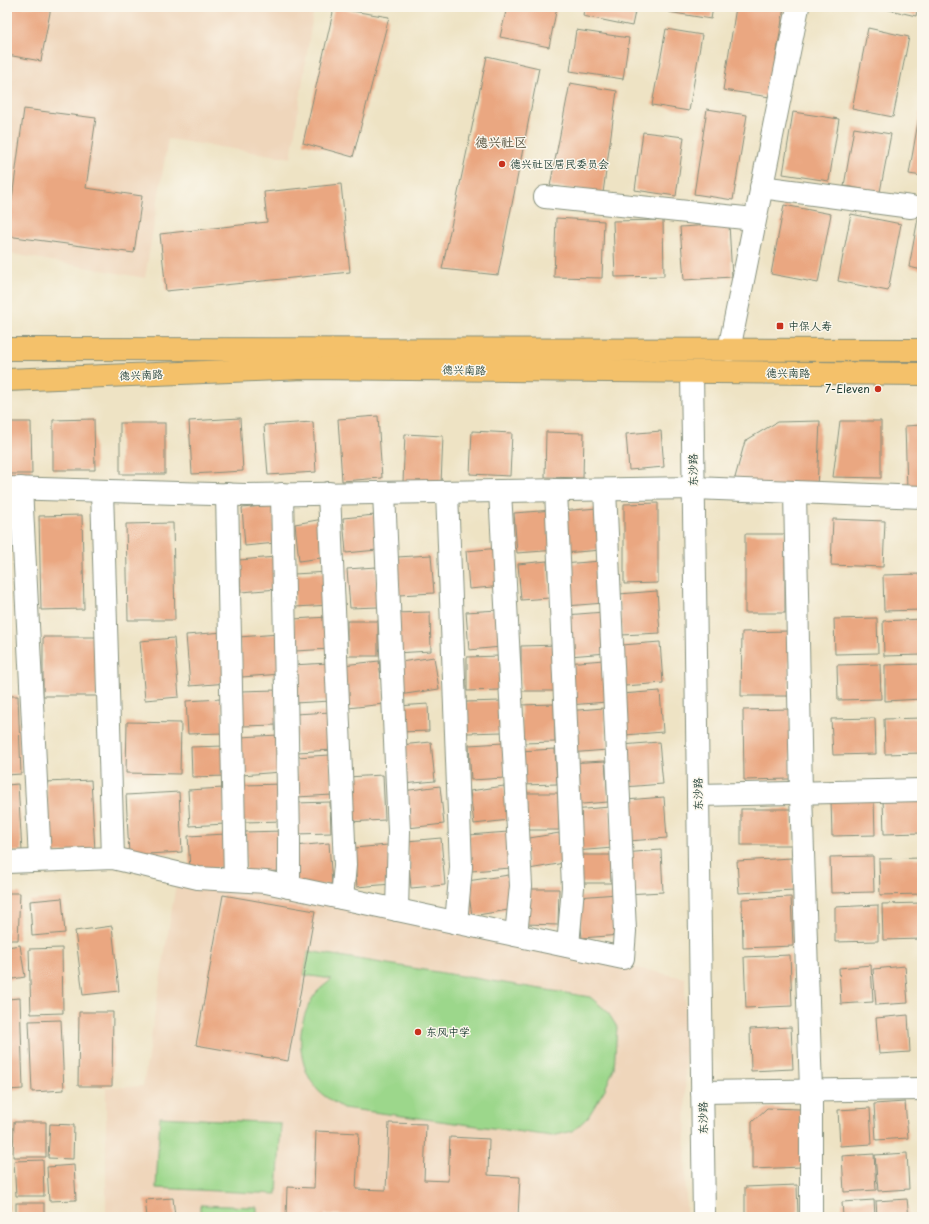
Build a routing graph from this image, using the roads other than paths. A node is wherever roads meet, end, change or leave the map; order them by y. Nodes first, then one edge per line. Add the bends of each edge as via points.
1 (798, 7) edge
2 (761, 187) junction
3 (545, 197) dead end
4 (911, 207) dead end
5 (754, 219) junction
6 (7, 349) edge
7 (729, 350) junction
8 (922, 350) edge
9 (692, 372) junction
10 (922, 374) edge
11 (7, 380) edge
12 (14, 488) edge
13 (694, 488) junction
14 (556, 490) junction
15 (605, 490) junction
16 (102, 491) junction
17 (500, 491) junction
18 (447, 492) junction
19 (795, 492) junction
20 (329, 493) junction
21 (384, 493) junction
22 (227, 494) junction
23 (282, 494) junction
24 (922, 497) edge
25 (922, 790) edge
26 (801, 792) junction
27 (698, 795) junction
28 (113, 858) junction
29 (40, 860) junction
30 (7, 862) edge
31 (235, 880) junction
32 (288, 887) junction
33 (342, 898) junction
34 (397, 910) junction
35 (456, 923) junction
36 (516, 935) junction
37 (568, 946) junction
38 (922, 1089) edge
39 (811, 1090) junction
40 (702, 1092) junction
41 (704, 1217) edge
42 (811, 1217) edge

1 - 2 street
2 - 4 street
2 - 5 street
3 - 5 street
5 - 7 street
6 - 7 main road, 德兴南路
7 - 8 main road, 德兴南路
9 - 10 main road, 德兴南路
9 - 11 main road, 德兴南路 via 304,368
9 - 13 street, 东沙路
12 - 16 street
12 - 29 street
13 - 15 street
13 - 19 street
13 - 27 street, 东沙路
14 - 15 street
14 - 17 street
14 - 37 street via 572,887
15 - 37 street via 625,923 623,958
16 - 22 street
16 - 28 street
17 - 18 street
17 - 36 street via 521,886
18 - 21 street
18 - 35 street via 461,867
19 - 24 street
19 - 26 street
20 - 21 street
20 - 23 street
20 - 33 street via 345,865
21 - 34 street via 399,831
22 - 23 street
22 - 31 street
23 - 32 street
25 - 26 street
26 - 27 street
26 - 39 street
27 - 40 street, 东沙路
28 - 29 street
28 - 31 street via 198,878
29 - 30 street
31 - 32 street via 266,882
32 - 33 street
33 - 34 street
34 - 35 street
35 - 36 street
36 - 37 street
38 - 39 street
39 - 40 street
39 - 42 street
40 - 41 street, 东沙路

